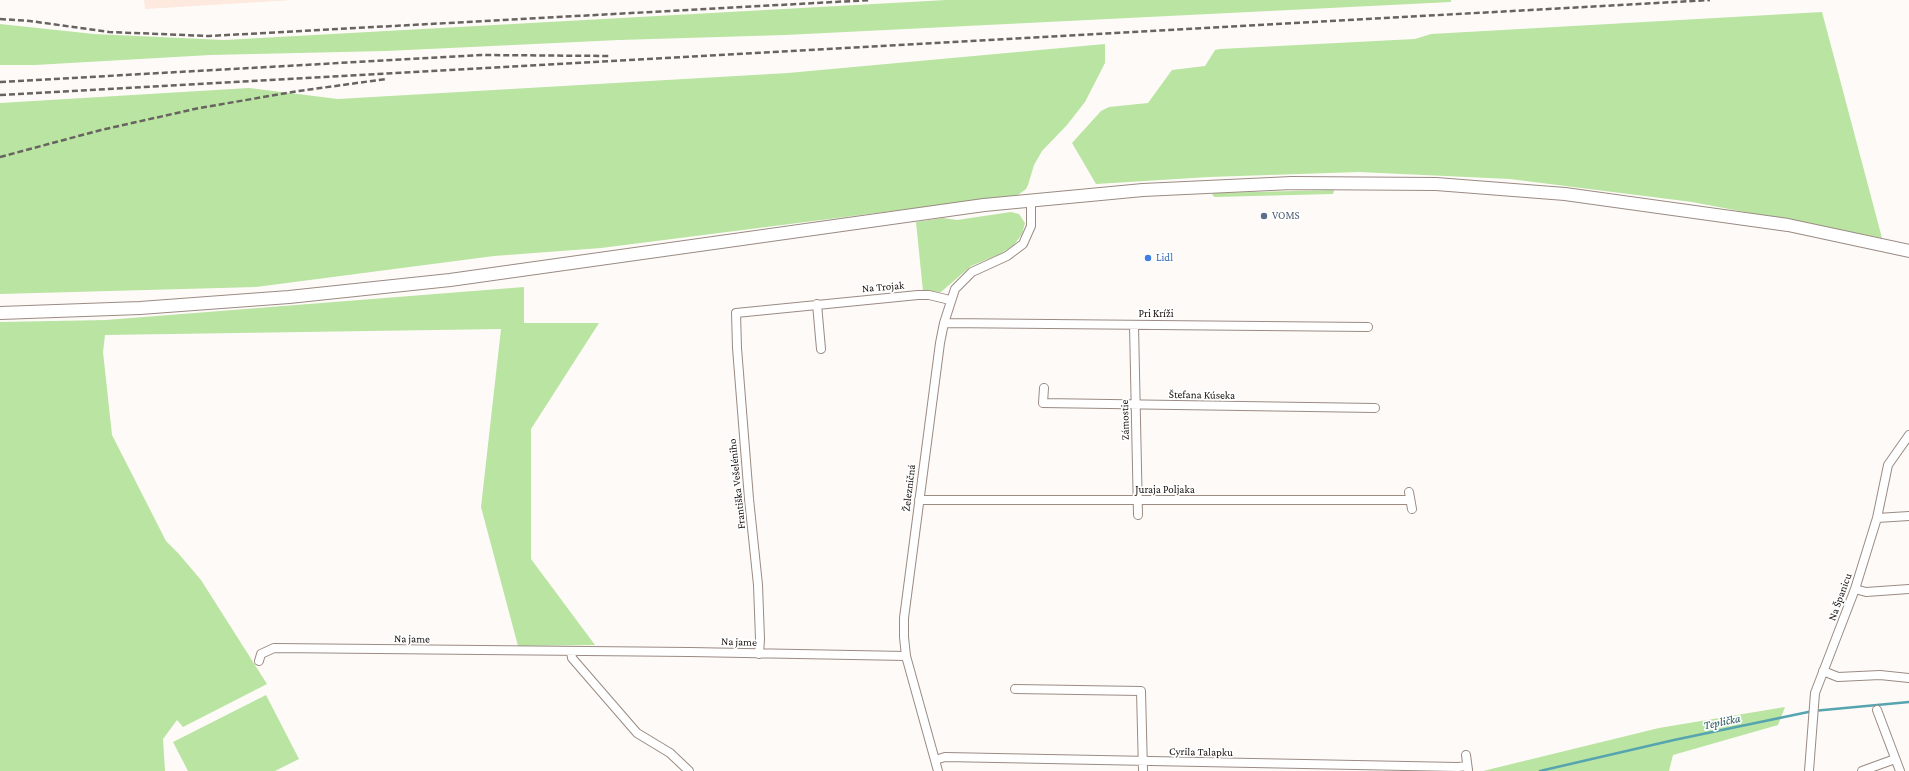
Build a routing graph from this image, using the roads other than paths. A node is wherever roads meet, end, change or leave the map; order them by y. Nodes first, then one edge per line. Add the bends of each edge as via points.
1 (1031, 200) junction
2 (1909, 251) edge
3 (950, 300) junction
4 (817, 304) junction
5 (0, 313) edge
6 (736, 313) joint
7 (944, 323) junction
8 (1134, 325) junction
9 (1368, 327) dead end
10 (821, 349) dead end
11 (1044, 388) dead end
12 (1135, 405) junction
13 (1375, 408) dead end
14 (1909, 435) edge
15 (919, 500) junction
16 (1138, 501) junction
17 (1412, 509) dead end
18 (1138, 515) dead end
19 (1909, 516) edge
20 (1877, 518) junction
21 (1855, 589) junction
22 (1909, 589) edge
23 (570, 651) junction
24 (758, 654) junction
25 (906, 656) junction
26 (259, 661) dead end
27 (1823, 671) junction
28 (1909, 678) edge
29 (1015, 689) dead end
30 (1877, 710) dead end
31 (1466, 755) dead end
32 (1895, 759) junction
33 (935, 760) junction
34 (1143, 762) junction
35 (1468, 768) edge
36 (689, 771) edge
37 (938, 771) edge
38 (1143, 771) edge
39 (1809, 771) edge
40 (1862, 771) edge
41 (1900, 771) edge

1 - 2 main road via 1218,186 1336,182 1450,185 1557,193 1644,204 1788,225
1 - 3 street, Železničná via 1031,226 1023,244 1007,256 964,278
1 - 5 main road via 372,289 192,305
3 - 4 street, Na Trojak via 918,295
3 - 7 street, Železničná
4 - 6 street, Na Trojak
4 - 10 street
6 - 24 street, Františka Vešeléniho via 748,499 758,585
7 - 8 street, Pri Kríži
7 - 15 street, Železničná
8 - 9 street, Pri Kríži
8 - 12 street, Zámostie
11 - 12 street, Štefana Kúseka via 1044,403
12 - 13 street, Štefana Kúseka
12 - 16 street, Zámostie
14 - 20 street, Na Španicu via 1888,465
15 - 16 street, Juraja Poljaka
15 - 25 street, Železničná via 904,618
16 - 17 street, Juraja Poljaka via 1410,496
16 - 18 street, Zámostie
19 - 20 street
20 - 21 street, Na Španicu
21 - 22 street via 1866,592
21 - 27 street, Na Španicu
23 - 24 street, Na jame
23 - 26 street, Na jame via 274,648 261,654
23 - 36 street via 572,658 637,733 670,753
24 - 25 street, Na jame
25 - 33 street, Železničná
27 - 28 street via 1838,677 1880,675
27 - 39 street, Na Španicu via 1815,693
29 - 34 street via 1141,692
30 - 32 street
31 - 35 street
32 - 40 street
32 - 41 street
33 - 34 street, Cyrila Talapku via 945,757
33 - 37 street, Železničná
34 - 35 street, Cyrila Talapku
34 - 38 street

